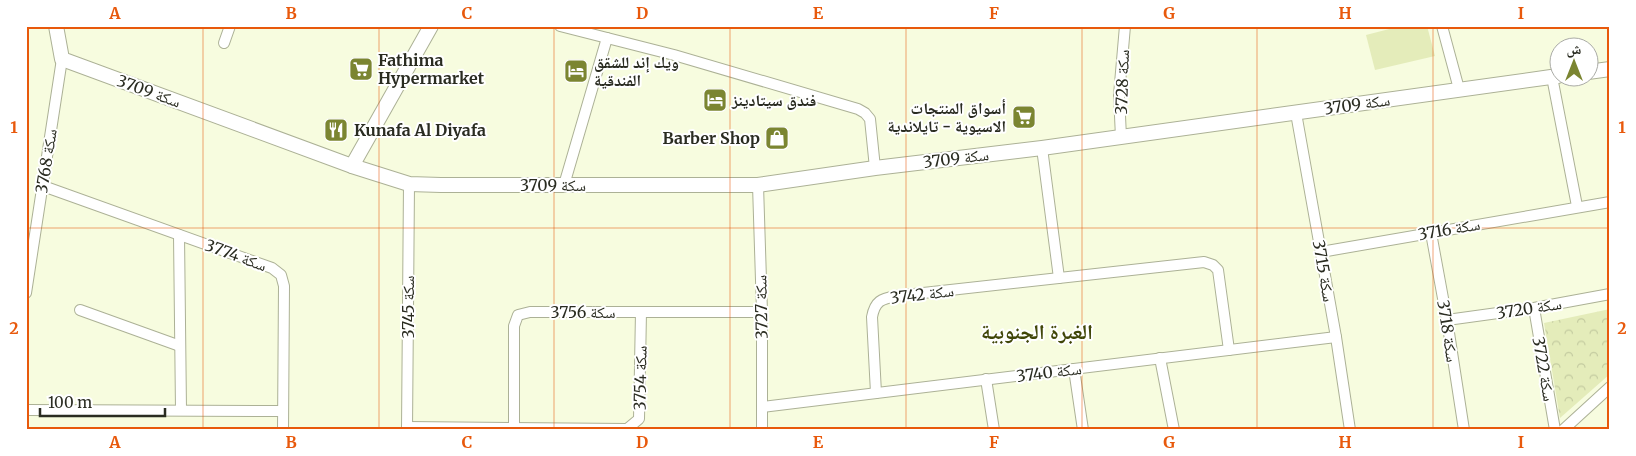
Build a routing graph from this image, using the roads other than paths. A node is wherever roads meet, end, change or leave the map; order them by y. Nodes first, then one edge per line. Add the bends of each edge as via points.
1 (56, 26) edge
2 (230, 26) edge
3 (431, 26) edge
4 (560, 26) edge
5 (1125, 26) edge
6 (1442, 26) edge
7 (607, 38) junction
8 (224, 43) dead end
9 (62, 59) junction
10 (1548, 77) edge
11 (1557, 88) edge
12 (1459, 90) junction
13 (1296, 113) junction
14 (1121, 137) junction
15 (1042, 148) junction
16 (352, 166) junction
17 (874, 168) junction
18 (409, 184) junction
19 (564, 185) junction
20 (758, 185) junction
21 (43, 186) junction
22 (1610, 202) edge
23 (1577, 206) junction
24 (1431, 232) junction
25 (179, 235) junction
26 (1321, 252) junction
27 (1059, 278) junction
28 (26, 293) edge
29 (1610, 294) edge
30 (1534, 308) junction
31 (80, 310) dead end
32 (641, 312) junction
33 (762, 312) junction
34 (1447, 320) junction
35 (1336, 337) junction
36 (180, 346) junction
37 (1230, 350) junction
38 (1160, 358) junction
39 (1074, 369) junction
40 (986, 379) junction
41 (1610, 387) edge
42 (876, 393) junction
43 (762, 407) junction
44 (26, 410) edge
45 (180, 410) junction
46 (283, 411) junction
47 (407, 428) edge
48 (514, 428) junction
49 (567, 429) edge
50 (283, 430) edge
51 (762, 430) edge
52 (994, 430) edge
53 (1084, 430) edge
54 (1174, 430) edge
55 (1350, 430) edge
56 (1464, 430) edge
57 (1555, 430) edge
58 (1563, 430) edge

1 - 9 street
2 - 8 street
3 - 16 street
4 - 7 street
5 - 14 street, سكة 3728 via 1118,95
6 - 12 street
7 - 17 street via 858,108 870,119
7 - 19 street
9 - 16 street, سكة 3709
9 - 21 street, سكة 3768
10 - 12 street, سكة 3709
11 - 23 street
12 - 13 street, سكة 3709
13 - 14 street, سكة 3709
13 - 26 street, سكة 3715
14 - 15 street, سكة 3709
15 - 17 street, سكة 3709
15 - 27 street
16 - 18 street, سكة 3709
17 - 20 street, سكة 3709
18 - 19 street, سكة 3709
18 - 47 street, سكة 3745
19 - 20 street, سكة 3709
20 - 33 street, سكة 3727
21 - 25 street, سكة 3774
21 - 28 street, سكة 3768
22 - 23 street, سكة 3716
23 - 24 street, سكة 3716
24 - 26 street, سكة 3716
24 - 34 street, سكة 3718
25 - 36 street
25 - 46 street, سكة 3774 via 272,268 281,275 284,286
26 - 35 street, سكة 3715
27 - 37 street, سكة 3742 via 1204,262 1213,265 1218,270
27 - 42 street, سكة 3742 via 883,299 874,306 872,317
29 - 30 street, سكة 3720
30 - 34 street, سكة 3720
30 - 57 street, سكة 3722
31 - 36 street
32 - 33 street, سكة 3756
32 - 48 street, سكة 3756 via 530,312 518,315 514,326
32 - 49 street, سكة 3754 via 639,419 627,429
33 - 43 street, سكة 3727
34 - 56 street, سكة 3718
35 - 37 street, سكة 3740
35 - 55 street, سكة 3715
36 - 45 street
37 - 38 street, سكة 3740
38 - 39 street, سكة 3740
38 - 54 street
39 - 40 street, سكة 3740
39 - 53 street
40 - 42 street, سكة 3740
40 - 52 street
41 - 58 street
42 - 43 street, سكة 3740
43 - 51 street, سكة 3727
44 - 45 street
45 - 46 street
46 - 50 street, سكة 3774
47 - 48 street, سكة 3754
48 - 49 street, سكة 3754

